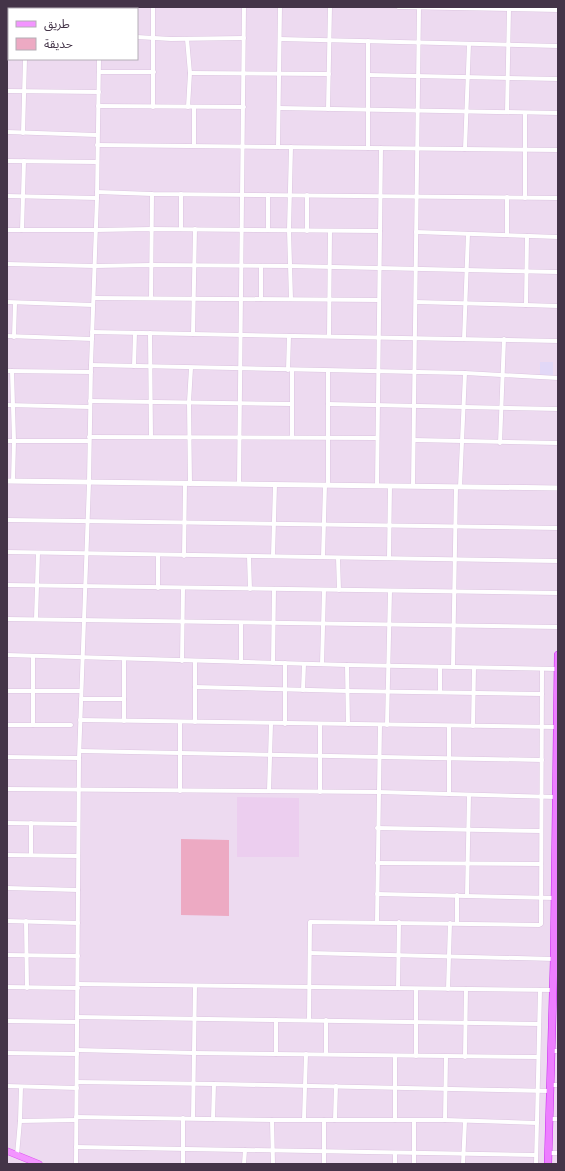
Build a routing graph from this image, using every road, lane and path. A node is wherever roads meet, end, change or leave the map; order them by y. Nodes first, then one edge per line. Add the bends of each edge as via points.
1 (153, 7) edge
2 (244, 7) edge
3 (280, 7) edge
4 (330, 7) edge
5 (398, 7) edge
6 (419, 7) edge
7 (467, 8) edge
8 (509, 9) junction
9 (558, 10) edge
10 (138, 37) edge
11 (153, 38) junction
12 (244, 38) junction
13 (187, 39) junction
14 (280, 39) junction
15 (330, 40) junction
16 (368, 42) junction
17 (419, 42) junction
18 (469, 44) junction
19 (508, 44) junction
20 (558, 46) edge
21 (25, 60) edge
22 (99, 60) edge
23 (99, 72) junction
24 (154, 72) junction
25 (190, 73) junction
26 (244, 73) junction
27 (279, 74) junction
28 (329, 74) junction
29 (369, 75) junction
30 (418, 76) junction
31 (468, 77) junction
32 (508, 78) junction
33 (558, 79) edge
34 (7, 91) edge
35 (25, 92) junction
36 (99, 92) junction
37 (98, 106) junction
38 (153, 107) junction
39 (188, 107) junction
40 (194, 107) junction
41 (244, 107) junction
42 (279, 108) junction
43 (328, 109) junction
44 (367, 110) junction
45 (418, 110) junction
46 (466, 112) junction
47 (507, 112) junction
48 (525, 113) junction
49 (558, 113) edge
50 (7, 132) edge
51 (23, 132) junction
52 (97, 135) junction
53 (97, 145) junction
54 (194, 146) junction
55 (244, 146) junction
56 (278, 147) junction
57 (291, 147) junction
58 (368, 148) junction
59 (381, 148) junction
60 (418, 148) junction
61 (465, 149) junction
62 (525, 150) junction
63 (558, 150) edge
64 (7, 161) edge
65 (24, 161) junction
66 (97, 162) junction
67 (97, 192) junction
68 (152, 194) junction
69 (181, 194) junction
70 (243, 195) junction
71 (268, 195) junction
72 (291, 195) junction
73 (307, 195) junction
74 (7, 196) edge
75 (22, 196) junction
76 (381, 196) junction
77 (417, 196) junction
78 (507, 197) junction
79 (97, 198) junction
80 (524, 198) junction
81 (558, 198) edge
82 (151, 229) junction
83 (180, 229) junction
84 (195, 229) junction
85 (7, 230) edge
86 (22, 230) junction
87 (96, 230) junction
88 (242, 230) junction
89 (268, 230) junction
90 (290, 230) junction
91 (307, 230) junction
92 (330, 231) junction
93 (380, 231) junction
94 (416, 232) junction
95 (468, 234) junction
96 (507, 236) junction
97 (527, 236) junction
98 (558, 238) edge
99 (7, 264) edge
100 (151, 265) junction
101 (194, 265) junction
102 (95, 266) junction
103 (242, 266) junction
104 (261, 266) junction
105 (290, 266) junction
106 (329, 267) junction
107 (380, 268) junction
108 (416, 268) junction
109 (466, 270) junction
110 (526, 272) junction
111 (558, 272) edge
112 (94, 298) junction
113 (151, 298) junction
114 (194, 298) junction
115 (242, 299) junction
116 (261, 299) junction
117 (290, 299) junction
118 (329, 300) junction
119 (379, 300) junction
120 (7, 302) edge
121 (416, 302) junction
122 (15, 303) junction
123 (93, 304) junction
124 (465, 304) junction
125 (526, 305) junction
126 (558, 306) edge
127 (92, 332) junction
128 (135, 333) junction
129 (150, 333) junction
130 (193, 334) junction
131 (241, 335) junction
132 (7, 336) edge
133 (289, 336) junction
134 (329, 336) junction
135 (14, 337) junction
136 (379, 337) junction
137 (415, 338) junction
138 (92, 339) junction
139 (464, 339) junction
140 (504, 340) junction
141 (558, 341) edge
142 (91, 365) junction
143 (134, 366) junction
144 (150, 367) junction
145 (191, 368) junction
146 (241, 369) junction
147 (290, 370) junction
148 (328, 370) junction
149 (9, 371) edge
150 (91, 372) junction
151 (378, 372) junction
152 (415, 372) junction
153 (465, 374) junction
154 (503, 376) junction
155 (558, 378) edge
156 (90, 401) junction
157 (151, 402) junction
158 (189, 402) junction
159 (240, 403) junction
160 (291, 404) junction
161 (328, 404) junction
162 (7, 405) edge
163 (378, 405) junction
164 (13, 406) junction
165 (414, 406) junction
166 (90, 407) junction
167 (464, 407) junction
168 (502, 407) junction
169 (558, 409) edge
170 (151, 437) junction
171 (240, 437) junction
172 (292, 437) junction
173 (329, 437) junction
174 (190, 438) junction
175 (377, 438) junction
176 (89, 439) junction
177 (7, 440) edge
178 (414, 440) junction
179 (14, 441) junction
180 (462, 441) junction
181 (500, 443) junction
182 (558, 443) edge
183 (7, 481) edge
184 (13, 481) junction
185 (89, 482) junction
186 (188, 484) junction
187 (239, 484) junction
188 (275, 485) junction
189 (327, 485) junction
190 (377, 486) junction
191 (390, 486) junction
192 (413, 486) junction
193 (458, 487) junction
194 (558, 488) edge
195 (7, 520) edge
196 (87, 521) junction
197 (185, 522) junction
198 (274, 524) junction
199 (324, 525) junction
200 (390, 526) junction
201 (456, 527) junction
202 (558, 528) edge
203 (7, 552) edge
204 (38, 553) junction
205 (86, 553) junction
206 (158, 555) junction
207 (184, 556) junction
208 (273, 556) junction
209 (249, 557) junction
210 (323, 557) junction
211 (338, 558) junction
212 (389, 558) junction
213 (456, 560) junction
214 (558, 561) edge
215 (7, 586) edge
216 (38, 586) junction
217 (85, 587) junction
218 (158, 588) junction
219 (183, 588) junction
220 (250, 589) junction
221 (274, 589) junction
222 (324, 590) junction
223 (339, 590) junction
224 (390, 591) junction
225 (456, 592) junction
226 (558, 593) edge
227 (7, 619) edge
228 (36, 620) junction
229 (84, 620) junction
230 (183, 622) junction
231 (241, 623) junction
232 (274, 623) junction
233 (324, 624) junction
234 (389, 625) junction
235 (455, 626) junction
236 (558, 627) edge
237 (558, 654) edge
238 (7, 656) edge
239 (33, 656) junction
240 (83, 658) junction
241 (124, 659) junction
242 (182, 661) junction
243 (195, 661) junction
244 (241, 662) junction
245 (273, 663) junction
246 (286, 663) junction
247 (304, 664) junction
248 (322, 664) junction
249 (348, 665) junction
250 (388, 666) junction
251 (440, 667) junction
252 (453, 667) junction
253 (474, 668) junction
254 (542, 669) junction
255 (557, 669) edge
256 (558, 682) edge
257 (194, 687) junction
258 (284, 689) junction
259 (303, 690) junction
260 (7, 691) edge
261 (33, 691) junction
262 (348, 691) junction
263 (388, 691) junction
264 (81, 692) junction
265 (440, 692) junction
266 (473, 692) junction
267 (542, 694) junction
268 (81, 699) junction
269 (124, 699) junction
270 (557, 717) edge
271 (80, 720) junction
272 (124, 721) junction
273 (180, 722) junction
274 (194, 722) junction
275 (271, 724) junction
276 (285, 724) junction
277 (320, 724) junction
278 (348, 724) junction
279 (7, 725) edge
280 (33, 725) junction
281 (71, 725) dead end
282 (380, 725) junction
283 (387, 725) junction
284 (449, 726) junction
285 (473, 726) junction
286 (542, 727) junction
287 (557, 732) edge
288 (80, 751) junction
289 (180, 754) junction
290 (270, 756) junction
291 (320, 756) junction
292 (7, 757) edge
293 (379, 757) junction
294 (449, 757) junction
295 (79, 758) junction
296 (542, 760) junction
297 (557, 768) edge
298 (7, 789) edge
299 (79, 790) junction
300 (180, 791) junction
301 (269, 791) junction
302 (320, 792) junction
303 (378, 792) junction
304 (449, 794) junction
305 (469, 795) junction
306 (542, 796) junction
307 (556, 796) junction
308 (557, 806) edge
309 (7, 823) edge
310 (31, 823) junction
311 (78, 824) junction
312 (377, 828) junction
313 (468, 829) junction
314 (541, 831) junction
315 (557, 842) edge
316 (7, 855) edge
317 (30, 855) junction
318 (78, 856) junction
319 (467, 863) junction
320 (377, 864) junction
321 (541, 864) junction
322 (557, 876) edge
323 (7, 888) edge
324 (78, 890) junction
325 (377, 894) junction
326 (457, 895) junction
327 (467, 895) junction
328 (541, 898) junction
329 (555, 898) junction
330 (556, 912) edge
331 (7, 921) edge
332 (26, 921) junction
333 (377, 922) junction
334 (399, 922) junction
335 (78, 923) junction
336 (450, 923) junction
337 (457, 923) junction
338 (556, 947) edge
339 (310, 953) junction
340 (7, 955) edge
341 (27, 955) junction
342 (399, 955) junction
343 (78, 956) junction
344 (449, 956) junction
345 (554, 959) junction
346 (555, 981) edge
347 (78, 986) junction
348 (196, 986) junction
349 (7, 987) edge
350 (27, 988) junction
351 (309, 988) junction
352 (398, 988) junction
353 (416, 989) junction
354 (448, 989) junction
355 (466, 989) junction
356 (540, 990) junction
357 (553, 990) junction
358 (555, 1015) edge
359 (77, 1017) junction
360 (195, 1019) junction
361 (276, 1020) junction
362 (309, 1020) junction
363 (326, 1020) junction
364 (7, 1021) edge
365 (416, 1021) junction
366 (77, 1022) junction
367 (466, 1022) junction
368 (539, 1024) junction
369 (555, 1051) edge
370 (77, 1052) junction
371 (7, 1053) edge
372 (194, 1053) junction
373 (276, 1054) junction
374 (306, 1054) junction
375 (326, 1054) junction
376 (395, 1056) junction
377 (416, 1056) junction
378 (446, 1057) junction
379 (465, 1057) junction
380 (538, 1057) junction
381 (77, 1082) junction
382 (194, 1083) junction
383 (214, 1084) junction
384 (7, 1086) edge
385 (305, 1086) junction
386 (336, 1086) junction
387 (21, 1087) junction
388 (395, 1087) junction
389 (553, 1087) edge
390 (77, 1088) junction
391 (445, 1088) junction
392 (538, 1090) junction
393 (76, 1118) junction
394 (183, 1118) junction
395 (193, 1118) junction
396 (213, 1119) junction
397 (304, 1119) junction
398 (550, 1119) junction
399 (558, 1119) edge
400 (20, 1120) junction
401 (272, 1120) junction
402 (324, 1120) junction
403 (335, 1120) junction
404 (394, 1120) junction
405 (445, 1120) junction
406 (414, 1121) junction
407 (465, 1121) junction
408 (537, 1123) junction
409 (76, 1148) junction
410 (183, 1149) junction
411 (245, 1150) junction
412 (7, 1151) edge
413 (273, 1151) junction
414 (324, 1152) junction
415 (395, 1153) junction
416 (414, 1153) junction
417 (548, 1153) junction
418 (558, 1153) edge
419 (464, 1154) junction
420 (17, 1155) junction
421 (536, 1156) junction
422 (39, 1164) edge
423 (76, 1164) edge
424 (183, 1164) edge
425 (244, 1164) edge
426 (273, 1164) edge
427 (324, 1164) edge
428 (395, 1164) edge
429 (414, 1164) edge
430 (463, 1164) edge
431 (536, 1164) edge
432 (548, 1164) edge

1 - 11 street
2 - 12 street
3 - 14 street
4 - 15 street
5 - 6 street
6 - 7 street
6 - 17 street
7 - 8 street
8 - 9 street
8 - 19 street
10 - 11 street
11 - 13 street
11 - 24 street
12 - 13 street
12 - 26 street
13 - 25 street
14 - 15 street
14 - 27 street
15 - 16 street
15 - 28 street
16 - 17 street
16 - 29 street
17 - 18 street
17 - 30 street
18 - 19 street
18 - 31 street
19 - 20 street
19 - 32 street
21 - 35 street
22 - 23 street
23 - 24 street
23 - 36 street
24 - 38 street
25 - 26 street
25 - 39 street
26 - 27 street
26 - 41 street
27 - 28 street
27 - 42 street
28 - 43 street
29 - 30 street
29 - 44 street
30 - 31 street
30 - 45 street
31 - 32 street
31 - 46 street
32 - 33 street
32 - 47 street
34 - 35 street
35 - 36 street
35 - 51 street
36 - 37 street
37 - 38 street
37 - 52 street
38 - 39 street
39 - 40 street
40 - 41 street
40 - 54 street
41 - 55 street
42 - 43 street
42 - 56 street
43 - 44 street
44 - 45 street
44 - 58 street
45 - 46 street
45 - 60 street
46 - 47 street
46 - 61 street
47 - 48 street
48 - 49 street
48 - 62 street
50 - 51 street
51 - 52 street
52 - 53 street
53 - 54 street
53 - 66 street
54 - 55 street
55 - 56 street
55 - 70 street
56 - 57 street
57 - 58 street
57 - 72 street
58 - 59 street
59 - 60 street
59 - 76 street
60 - 61 street
60 - 77 street
61 - 62 street
62 - 63 street
62 - 80 street
64 - 65 street
65 - 66 street
65 - 75 street
66 - 67 street
67 - 68 street
67 - 79 street
68 - 69 street
68 - 82 street
69 - 70 street
69 - 83 street
70 - 71 street
70 - 88 street
71 - 72 street
71 - 89 street
72 - 73 street
72 - 90 street
73 - 76 street
73 - 91 street
74 - 75 street
75 - 79 street
75 - 86 street
76 - 77 street
76 - 93 street
77 - 78 street
77 - 94 street
78 - 80 street
78 - 96 street
79 - 87 street
80 - 81 street
82 - 83 street
82 - 87 street
82 - 100 street
83 - 84 street
84 - 88 street
84 - 101 street
85 - 86 street
86 - 87 street
87 - 102 street
88 - 89 street
88 - 103 street
89 - 90 street
90 - 91 street
90 - 105 street
91 - 92 street
92 - 93 street
92 - 106 street
93 - 107 street
94 - 95 street
94 - 108 street
95 - 96 street
95 - 109 street
96 - 97 street
97 - 98 street
97 - 110 street
99 - 102 street
100 - 101 street
100 - 102 street
100 - 113 street
101 - 103 street
101 - 114 street
102 - 112 street
103 - 104 street
103 - 115 street
104 - 105 street
104 - 116 street
105 - 106 street
105 - 117 street
106 - 107 street
106 - 118 street
107 - 108 street
107 - 119 street
108 - 109 street
108 - 121 street
109 - 110 street
109 - 124 street
110 - 111 street
110 - 125 street
112 - 113 street
112 - 123 street
113 - 114 street
114 - 115 street
114 - 130 street
115 - 116 street
115 - 131 street
116 - 117 street
117 - 118 street
118 - 119 street
118 - 134 street
119 - 136 street
120 - 122 street
121 - 124 street
121 - 137 street
122 - 123 street
122 - 135 street
123 - 127 street
124 - 125 street
124 - 139 street
125 - 126 street
127 - 128 street
127 - 138 street
128 - 129 street
128 - 143 street
129 - 130 street
129 - 144 street
130 - 131 street
131 - 133 street
131 - 146 street
132 - 135 street
133 - 134 street
133 - 147 street
134 - 136 street
135 - 138 street
136 - 137 street
136 - 151 street
137 - 139 street
137 - 152 street
138 - 142 street
139 - 140 street
140 - 141 street
140 - 154 street
142 - 143 street
142 - 150 street
143 - 144 street
144 - 145 street
144 - 157 street
145 - 146 street
145 - 158 street
146 - 147 street
146 - 159 street
147 - 148 street
147 - 160 street
148 - 151 street
148 - 161 street
149 - 150 street
149 - 164 street
150 - 156 street
151 - 152 street
151 - 163 street
152 - 153 street
152 - 165 street
153 - 154 street
153 - 167 street
154 - 155 street
154 - 168 street
156 - 157 street
156 - 166 street
157 - 158 street
157 - 170 street
158 - 159 street
158 - 174 street
159 - 160 street
159 - 171 street
160 - 172 street
161 - 163 street
161 - 173 street
162 - 164 street
163 - 165 street
163 - 175 street
164 - 166 street
164 - 179 street
165 - 167 street
165 - 178 street
166 - 176 street
167 - 168 street
167 - 180 street
168 - 169 street
168 - 181 street
170 - 174 street
170 - 176 street
171 - 172 street
171 - 174 street
171 - 187 street
172 - 173 street
173 - 175 street
173 - 189 street
174 - 186 street
175 - 190 street
176 - 179 street
176 - 185 street
177 - 179 street
178 - 180 street
178 - 192 street
179 - 184 street
180 - 181 street
180 - 193 street
181 - 182 street
183 - 184 street
184 - 185 street
185 - 186 street
185 - 196 street
186 - 187 street
186 - 197 street
187 - 188 street
188 - 189 street
188 - 198 street
189 - 190 street
189 - 199 street
190 - 191 street
191 - 192 street
191 - 200 street
192 - 193 street
193 - 194 street
193 - 201 street
195 - 196 street
196 - 197 street
196 - 205 street
197 - 198 street
197 - 207 street
198 - 199 street
198 - 208 street
199 - 200 street
199 - 210 street
200 - 201 street
200 - 212 street
201 - 202 street
201 - 213 street
203 - 204 street
204 - 205 street
204 - 216 street
205 - 206 street
205 - 217 street
206 - 207 street
206 - 218 street
207 - 209 street
208 - 209 street
208 - 210 street
209 - 220 street
210 - 211 street
211 - 212 street
211 - 223 street
212 - 213 street
213 - 214 street
213 - 225 street
215 - 216 street
216 - 217 street
216 - 228 street
217 - 218 street
217 - 229 street
218 - 219 street
219 - 220 street
219 - 230 street
220 - 221 street
221 - 222 street
221 - 232 street
222 - 223 street
222 - 233 street
223 - 224 street
224 - 225 street
224 - 234 street
225 - 226 street
225 - 235 street
227 - 228 street
228 - 229 street
229 - 230 street
229 - 240 street
230 - 231 street
230 - 242 street
231 - 232 street
231 - 244 street
232 - 233 street
232 - 245 street
233 - 234 street
233 - 248 street
234 - 235 street
234 - 250 street
235 - 236 street
235 - 252 street
237 - 255 highway
238 - 239 street
239 - 240 street
239 - 261 street
240 - 241 street
240 - 264 street
241 - 242 street
241 - 269 street
242 - 243 street
243 - 244 street
243 - 257 street
244 - 245 street
245 - 246 street
246 - 247 street
246 - 258 street
247 - 248 street
247 - 259 street
248 - 249 street
249 - 250 street
249 - 262 street
250 - 251 street
250 - 263 street
251 - 252 street
251 - 265 street
252 - 253 street
253 - 254 street
253 - 266 street
254 - 255 street
254 - 267 street
255 - 256 highway
256 - 270 highway
257 - 258 street
257 - 274 street
258 - 259 street
258 - 276 street
259 - 262 street
260 - 261 street
261 - 264 street
261 - 280 street
262 - 263 street
262 - 278 street
263 - 265 street
263 - 283 street
264 - 268 street
265 - 266 street
266 - 267 street
266 - 285 street
267 - 286 street
268 - 269 street
268 - 271 street
269 - 272 street
270 - 287 highway
271 - 272 street
271 - 288 street
272 - 273 street
273 - 274 street
273 - 289 street
274 - 275 street
275 - 276 street
275 - 290 street
276 - 277 street
277 - 278 street
277 - 291 street
278 - 282 street
279 - 280 street
280 - 281 street
282 - 283 street
282 - 293 street
283 - 284 street
284 - 285 street
284 - 294 street
285 - 286 street
286 - 287 street
286 - 296 street
287 - 297 highway
288 - 289 street
288 - 295 street
289 - 290 street
289 - 300 street
290 - 291 street
290 - 301 street
291 - 293 street
291 - 302 street
292 - 295 street
293 - 294 street
293 - 303 street
294 - 296 street
294 - 304 street
295 - 299 street
296 - 306 street
297 - 307 highway
298 - 299 street
299 - 300 street
299 - 311 street
300 - 301 street
301 - 302 street
302 - 303 street
303 - 304 street
303 - 312 street
304 - 305 street
305 - 306 street
305 - 313 street
306 - 307 street
306 - 314 street
307 - 308 highway
308 - 315 highway
309 - 310 street
310 - 311 street
310 - 317 street
311 - 318 street
312 - 313 street
312 - 320 street
313 - 314 street
313 - 319 street
314 - 321 street
315 - 322 highway
316 - 317 street
317 - 318 street
318 - 324 street
319 - 320 street
319 - 321 street
319 - 327 street
320 - 325 street
321 - 328 street
322 - 329 highway
323 - 324 street
324 - 335 street
325 - 326 street
325 - 333 street
326 - 327 street
326 - 337 street
327 - 328 street
328 - 329 street
328 - 337 street via 540,925
329 - 330 highway
330 - 338 highway
331 - 332 street
332 - 335 street
332 - 341 street
333 - 334 street
333 - 339 street via 310,922
334 - 336 street
334 - 342 street
335 - 343 street
336 - 337 street
336 - 344 street
338 - 345 highway
339 - 342 street
339 - 351 street
340 - 341 street
341 - 343 street
341 - 350 street
342 - 344 street
342 - 352 street
343 - 347 street
344 - 345 street
344 - 354 street
345 - 346 highway
346 - 357 highway
347 - 348 street
347 - 350 street
347 - 359 street
348 - 351 street
348 - 360 street
349 - 350 street
351 - 352 street
351 - 362 street
352 - 353 street
353 - 354 street
353 - 365 street
354 - 355 street
355 - 356 street
355 - 367 street
356 - 357 street
356 - 368 street
357 - 358 highway
358 - 369 highway
359 - 360 street
359 - 366 street
360 - 361 street
360 - 372 street
361 - 362 street
361 - 373 street
362 - 363 street
363 - 365 street
363 - 375 street
364 - 366 street
365 - 367 street
365 - 377 street
366 - 370 street
367 - 368 street
367 - 379 street
368 - 380 street
369 - 389 highway
370 - 371 street
370 - 372 street
370 - 381 street
372 - 373 street
372 - 382 street
373 - 374 street
374 - 375 street
374 - 385 street
375 - 376 street
376 - 377 street
376 - 388 street
377 - 378 street
378 - 379 street
378 - 391 street
379 - 380 street
380 - 392 street
381 - 382 street
381 - 390 street
382 - 383 street
382 - 395 street
383 - 385 street
383 - 396 street
384 - 387 street
385 - 386 street
385 - 397 street
386 - 388 street
386 - 403 street
387 - 390 street
387 - 400 street
388 - 391 street
388 - 404 street
389 - 392 street
389 - 398 highway
390 - 393 street
391 - 392 street
391 - 405 street
392 - 408 street
393 - 394 street
393 - 400 street
393 - 409 street
394 - 395 street
394 - 410 street
395 - 396 street
396 - 401 street
397 - 401 street
397 - 402 street
398 - 399 street
398 - 417 highway
400 - 420 street
401 - 413 street
402 - 403 street
402 - 414 street
403 - 404 street
404 - 406 street
405 - 406 street
405 - 407 street
406 - 416 street
407 - 408 street
407 - 419 street
408 - 421 street
409 - 410 street
409 - 423 street
410 - 411 street
410 - 424 street
411 - 413 street
411 - 425 street
412 - 420 main road
413 - 414 street
413 - 426 street
414 - 415 street
414 - 427 street
415 - 416 street
415 - 428 street
416 - 419 street
416 - 429 street
417 - 418 street
417 - 432 highway
419 - 421 street
419 - 430 street
420 - 422 main road
421 - 431 street

